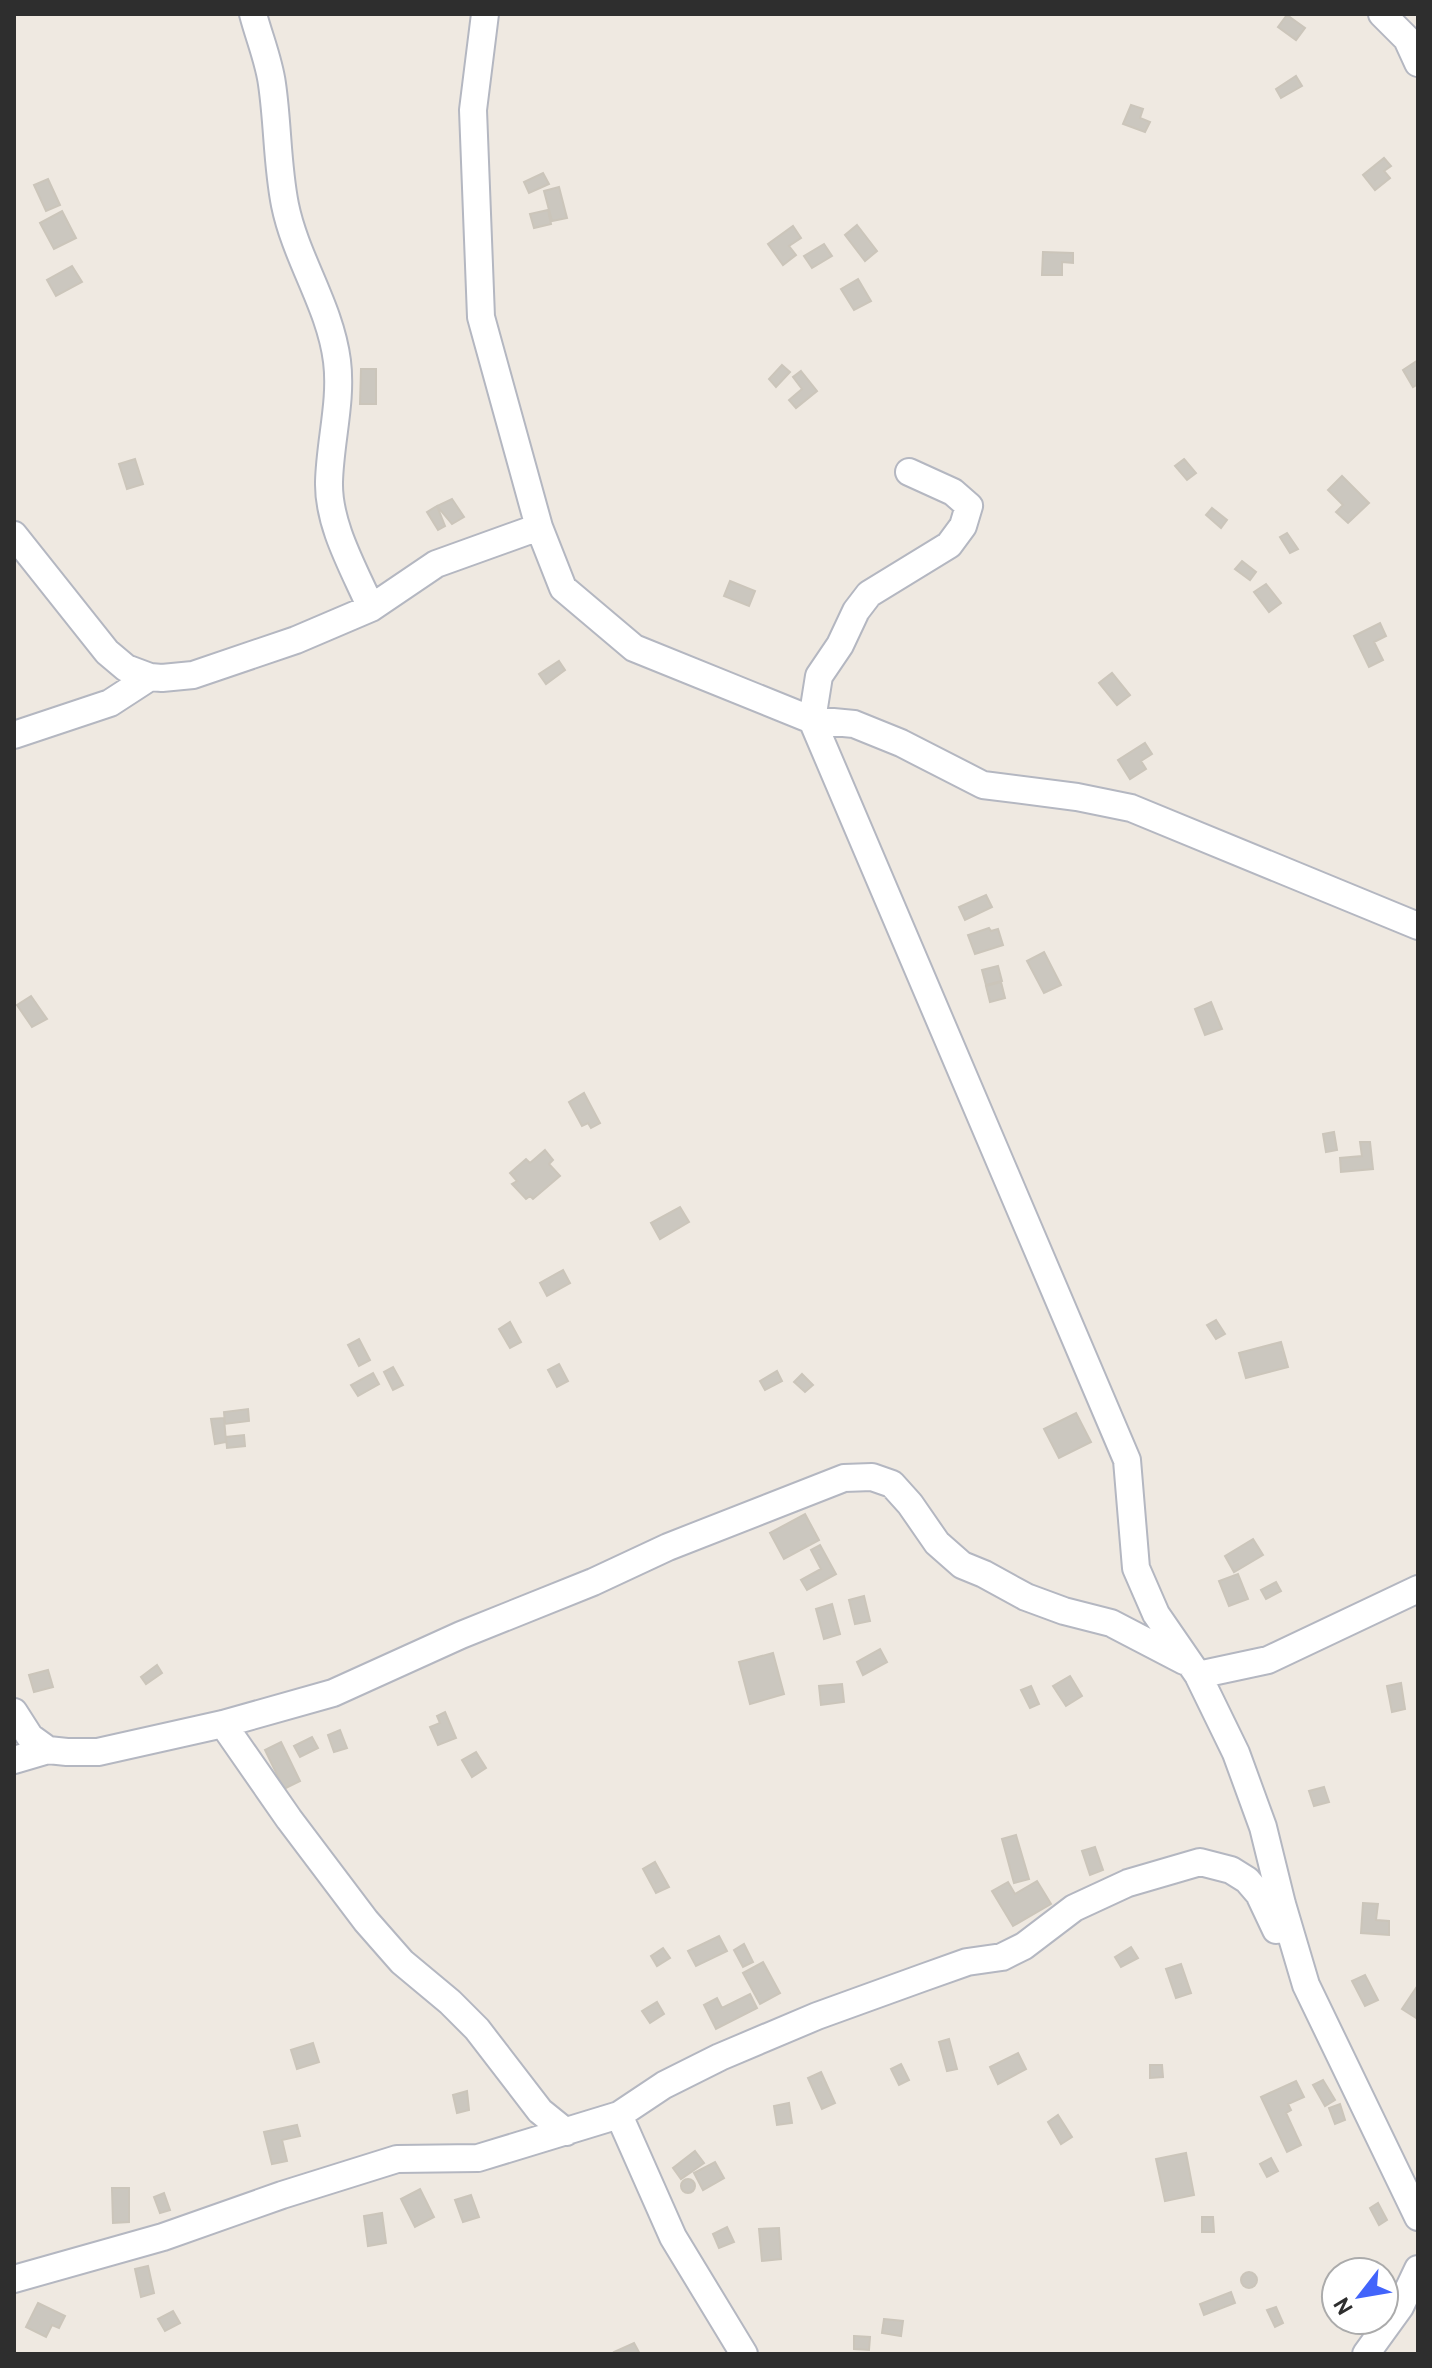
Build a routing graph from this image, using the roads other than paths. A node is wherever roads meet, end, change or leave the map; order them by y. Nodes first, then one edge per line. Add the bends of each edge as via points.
1 (253, 14) edge
2 (485, 14) edge
3 (1382, 14) edge
4 (1418, 63) edge
5 (909, 472) dead end
6 (539, 527) junction
7 (17, 544) edge
8 (371, 608) junction
9 (150, 677) junction
10 (812, 720) junction
11 (14, 735) edge
12 (1418, 926) edge
13 (1418, 1589) edge
14 (1193, 1669) junction
15 (14, 1712) edge
16 (223, 1724) junction
17 (48, 1750) junction
18 (14, 1760) edge
19 (1295, 1950) junction
20 (619, 2115) junction
21 (566, 2132) junction
22 (1418, 2217) edge
23 (1418, 2269) edge
24 (14, 2279) edge
25 (744, 2354) edge
26 (1366, 2354) edge

1 - 8 street via 272,83 285,208 337,358 331,504
2 - 6 street via 473,110 481,317
3 - 4 street via 1407,39
5 - 10 street via 953,492 969,506 969,513 949,545 869,594 819,676
6 - 8 street via 436,564
6 - 10 street via 563,588 634,648
7 - 9 street via 107,652 126,668
8 - 9 street via 193,675
9 - 11 street via 110,703
10 - 12 street via 854,724 983,785 1131,808
10 - 14 street via 1127,1460 1136,1568 1156,1614
13 - 14 street via 1268,1660
14 - 16 street via 1111,1623 1026,1597 962,1565 937,1543 892,1484 872,1477 844,1478 668,1547 333,1693
14 - 19 street via 1236,1753 1263,1827
15 - 17 street via 30,1737
16 - 17 street via 98,1752
16 - 21 street via 366,1921 402,1962 477,2029 540,2111
17 - 18 street
19 - 20 street via 1247,1880 1200,1862 1128,1883 1074,1908 1002,1957 967,1962 720,2057
19 - 22 street via 1306,1985
20 - 21 street
20 - 25 street via 673,2237
21 - 24 street via 478,2158 397,2159 163,2237
23 - 26 street via 1400,2307

